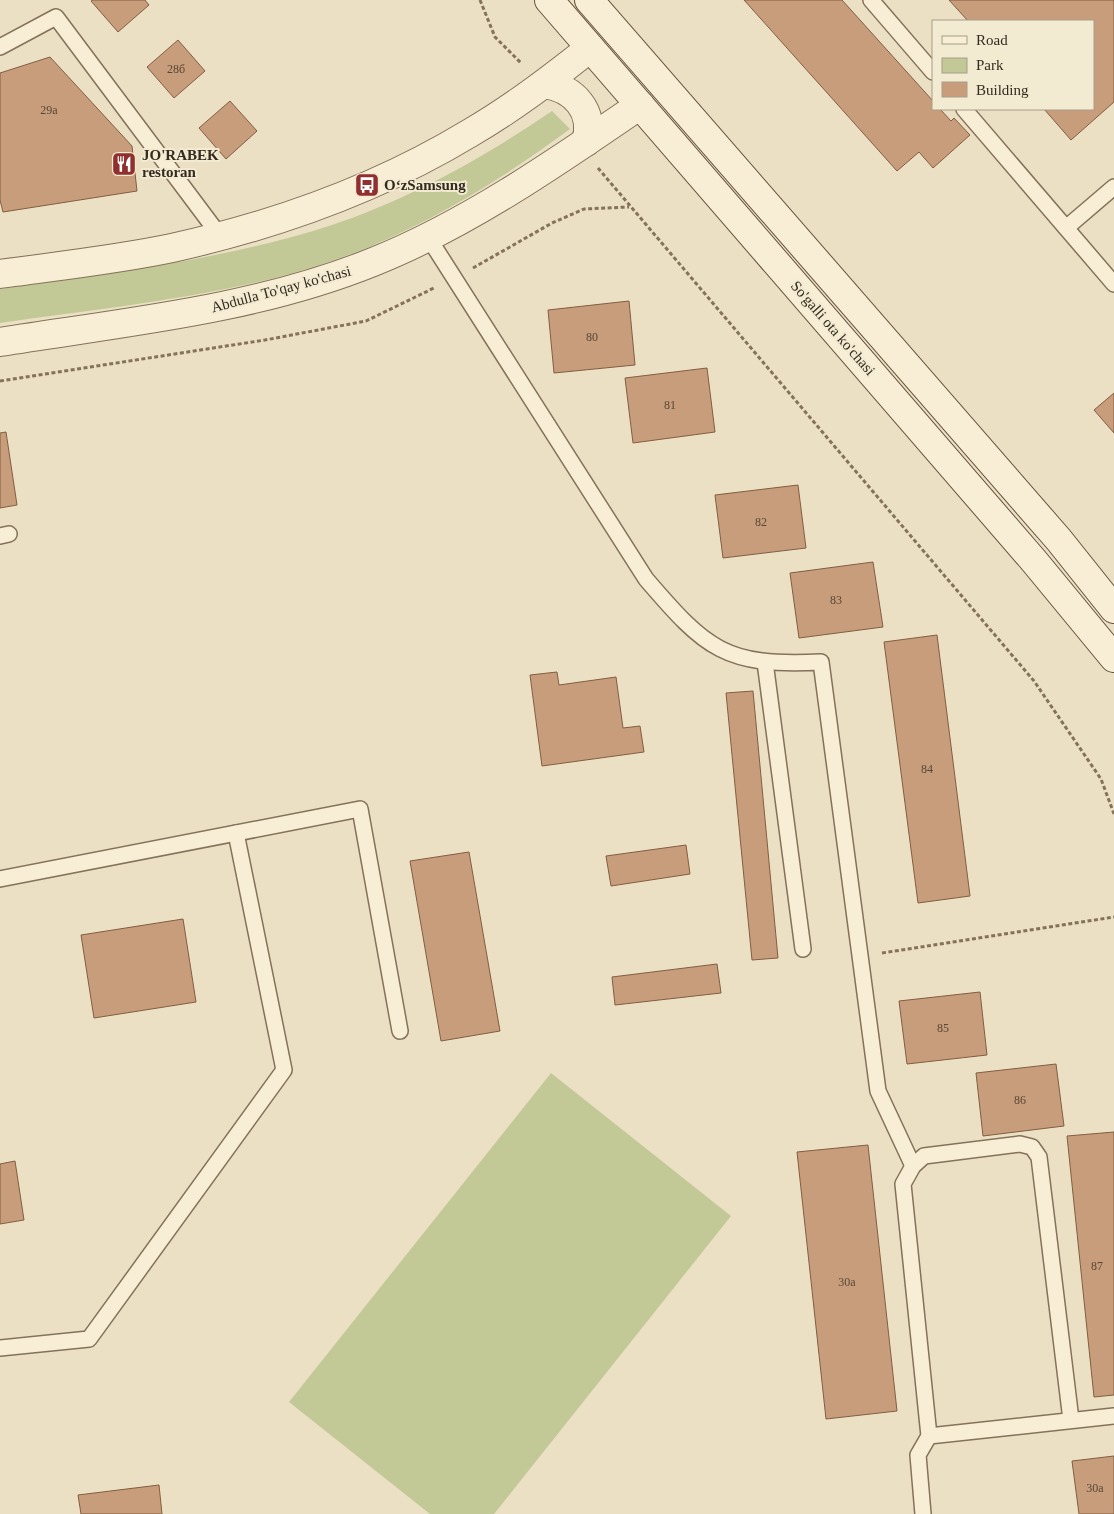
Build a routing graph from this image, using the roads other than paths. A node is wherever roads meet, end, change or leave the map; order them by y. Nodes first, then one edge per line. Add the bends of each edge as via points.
1 (549, 0) edge
2 (590, 0) edge
3 (871, 0) edge
4 (615, 29) junction
5 (0, 47) edge
6 (590, 48) junction
7 (932, 71) edge
8 (544, 84) junction
9 (663, 86) junction
10 (640, 105) junction
11 (965, 110) edge
12 (591, 153) junction
13 (1114, 188) edge
14 (1066, 228) junction
15 (220, 236) junction
16 (428, 237) junction
17 (0, 274) edge
18 (1114, 284) edge
19 (0, 342) edge
20 (1114, 609) edge
21 (1114, 658) edge
22 (765, 662) junction
23 (236, 833) junction
24 (0, 879) edge
25 (803, 949) dead end
26 (400, 1031) dead end
27 (913, 1166) junction
28 (0, 1348) edge
29 (1114, 1416) edge
30 (1071, 1420) junction
31 (929, 1436) junction
32 (923, 1514) edge

1 - 6 main road, So'galli ota ko'chasi
2 - 4 main road, So'galli ota ko'chasi
3 - 7 lane
4 - 6 main road
4 - 9 main road, So'galli ota ko'chasi
5 - 15 lane via 56,17
6 - 8 main road
6 - 10 main road, So'galli ota ko'chasi
8 - 12 main road via 564,88 581,103 589,123
8 - 15 main road via 469,134 393,173 312,208
9 - 10 main road, Abdulla To'qay ko'chasi
9 - 20 main road, So'galli ota ko'chasi via 1058,540
10 - 12 main road, Abdulla To'qay ko'chasi
10 - 21 main road, So'galli ota ko'chasi
11 - 14 lane
12 - 16 main road, Abdulla To'qay ko'chasi
13 - 14 lane
14 - 18 lane
15 - 17 main road via 120,257
16 - 19 main road, Abdulla To'qay ko'chasi via 352,270 256,299
16 - 22 lane via 646,579 688,625 720,650
22 - 25 lane
22 - 27 lane via 821,662 878,1091
23 - 24 lane
23 - 26 lane via 360,809
23 - 28 lane via 284,1070 89,1339
27 - 30 lane via 924,1156 1020,1144 1032,1147 1039,1157
27 - 31 lane via 903,1184
29 - 30 lane
30 - 31 lane
31 - 32 lane via 918,1455

